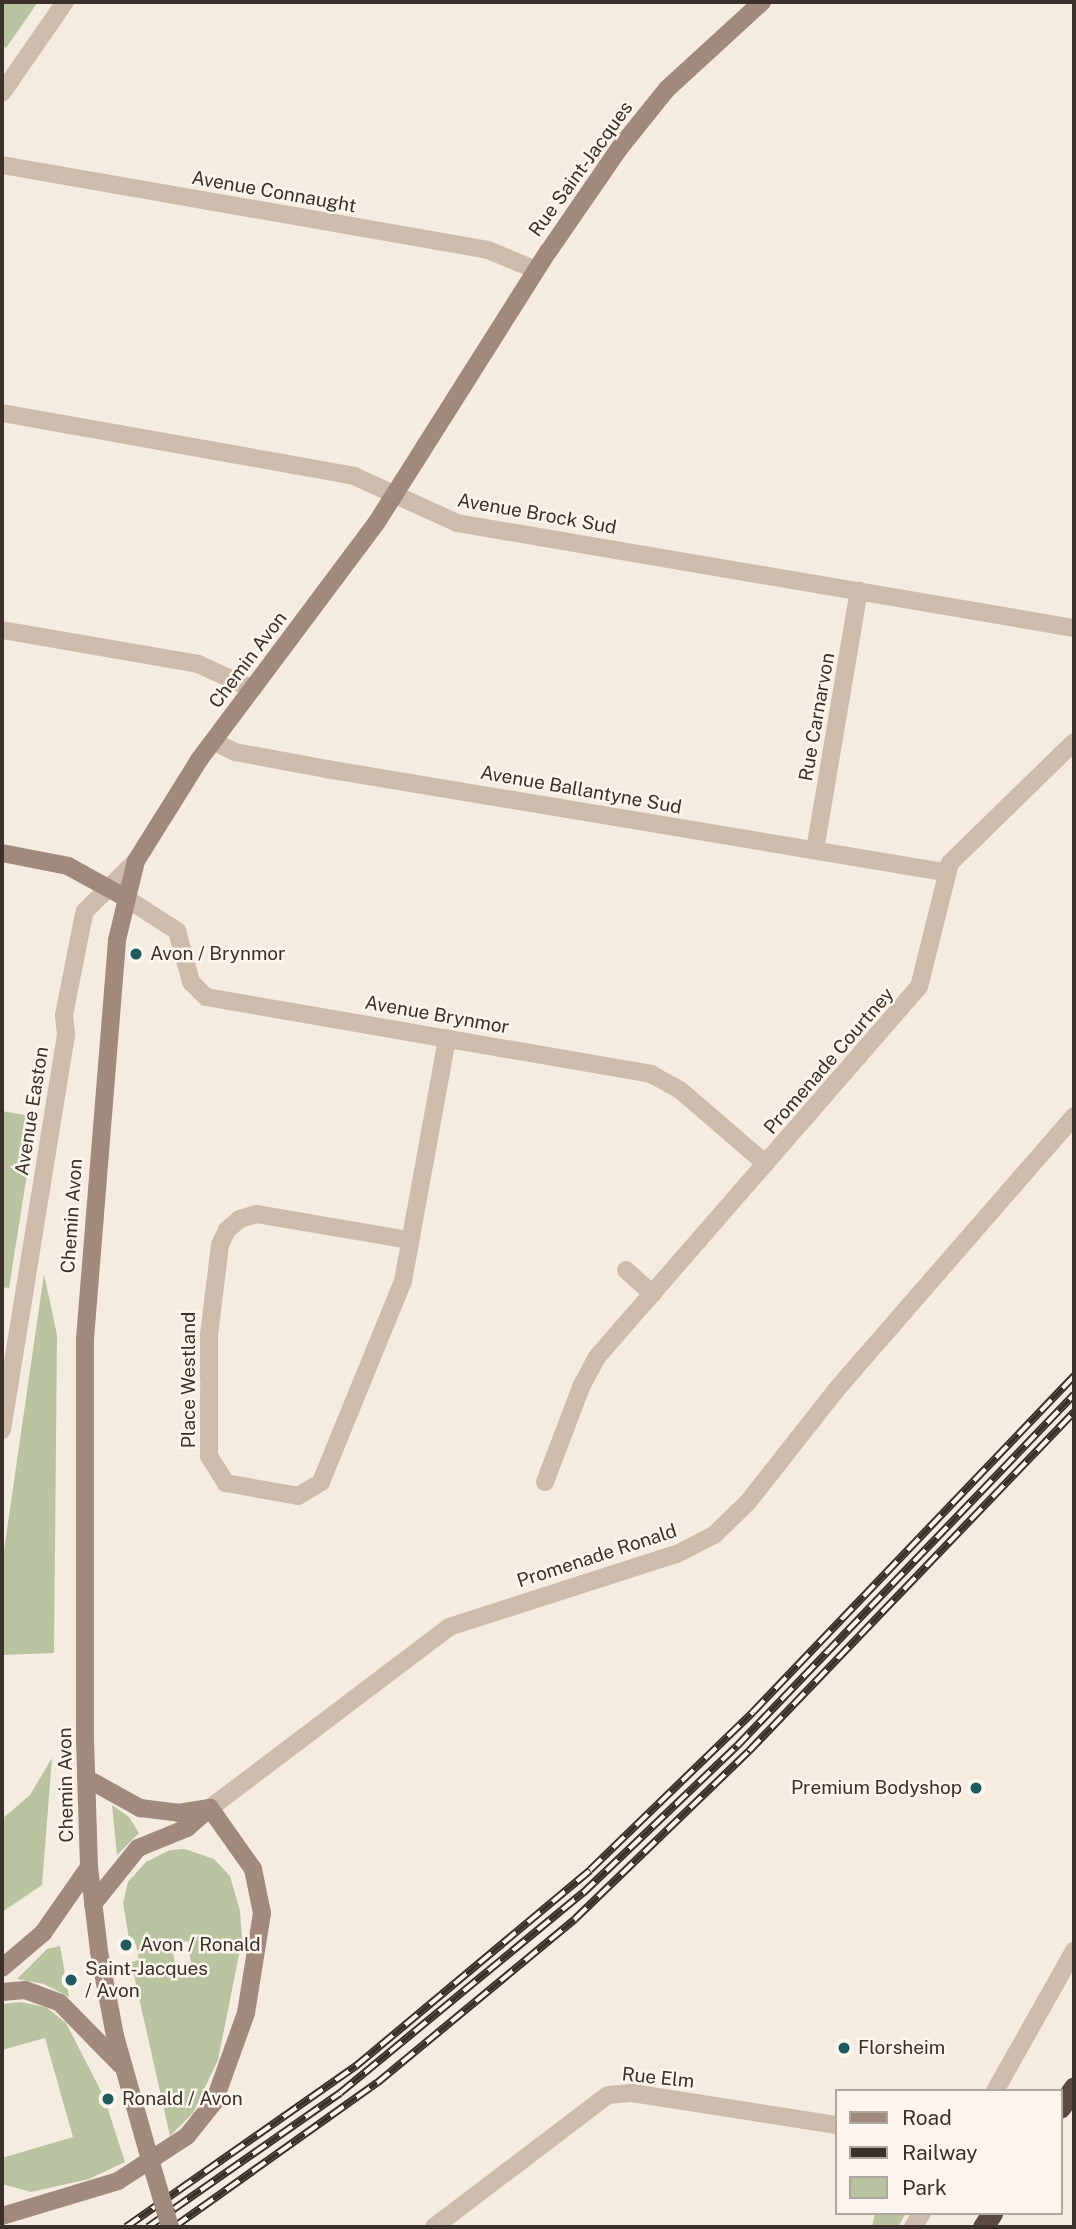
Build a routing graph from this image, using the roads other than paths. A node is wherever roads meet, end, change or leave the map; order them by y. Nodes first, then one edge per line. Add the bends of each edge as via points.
1 (65, 2) edge
2 (762, 2) edge
3 (2, 93) edge
4 (2, 165) edge
5 (536, 270) junction
6 (464, 385) joint
7 (2, 413) edge
8 (395, 495) junction
9 (859, 591) junction
10 (1074, 628) edge
11 (2, 630) edge
12 (254, 689) junction
13 (213, 741) junction
14 (1074, 742) edge
15 (815, 850) junction
16 (2, 853) edge
17 (136, 861) junction
18 (944, 872) junction
19 (108, 888) junction
20 (126, 898) junction
21 (447, 1038) junction
22 (1074, 1116) edge
23 (766, 1164) junction
24 (410, 1240) junction
25 (626, 1270) dead end
26 (653, 1294) junction
27 (2, 1430) edge
28 (544, 1482) dead end
29 (86, 1778) junction
30 (210, 1808) junction
31 (89, 1867) junction
32 (93, 1904) junction
33 (1074, 1951) edge
34 (2, 1968) edge
35 (2, 1992) edge
36 (123, 2067) junction
37 (1074, 2087) edge
38 (996, 2089) edge
39 (1062, 2105) edge
40 (834, 2125) edge
41 (2, 2216) edge
42 (170, 2227) edge
43 (434, 2227) edge

1 - 3 street
2 - 5 main road, Rue Saint-Jacques via 649,110
4 - 5 street, Avenue Connaught via 488,250
5 - 6 main road, Rue Saint-Jacques
6 - 8 main road, Chemin Avon
7 - 8 street, Avenue Brock Sud via 346,474
8 - 9 street, Avenue Brock Sud via 457,523
8 - 12 main road, Chemin Avon
9 - 10 street, Avenue Brock Sud
9 - 15 street, Rue Carnarvon
11 - 12 street via 198,664
12 - 13 main road, Chemin Avon
13 - 15 street, Avenue Ballantyne Sud via 235,752 314,767
13 - 17 main road, Chemin Avon
14 - 18 street
15 - 18 street, Avenue Ballantyne Sud
16 - 19 main road via 68,866
17 - 19 street, Avenue Easton
17 - 20 main road, Chemin Avon
18 - 23 street, Promenade Courtney via 933,941 919,987
19 - 20 main road
19 - 27 street, Avenue Easton via 85,911 64,1015 66,1035
20 - 21 street, Avenue Brynmor via 177,931 191,982 201,995
20 - 29 main road, Chemin Avon via 116,953 85,1339
21 - 23 street, Avenue Brynmor via 651,1074 680,1090
21 - 24 street, Place Westland
22 - 30 street, Promenade Ronald via 870,1349 725,1527 677,1554 449,1627
23 - 26 street, Promenade Courtney
24 - 24 street, Place Westland via 394,1309 321,1482 298,1496 234,1486 222,1479 209,1456 209,1326 220,1245 227,1230 240,1219 257,1214
25 - 26 street
26 - 28 street, Promenade Courtney via 591,1366
29 - 30 main road via 140,1808 178,1812
29 - 31 main road, Chemin Avon
30 - 32 main road via 187,1828 138,1848
30 - 41 main road via 253,1868 262,1925 240,2037 214,2102 187,2136 118,2181
31 - 32 main road, Chemin Avon
31 - 34 main road via 43,1933
32 - 36 main road, Chemin Avon via 105,1989
33 - 38 street
35 - 36 main road via 26,1990 60,2003
36 - 42 main road, Chemin Avon, bridge
37 - 39 highway
40 - 43 street, Rue Elm via 632,2093 608,2095

